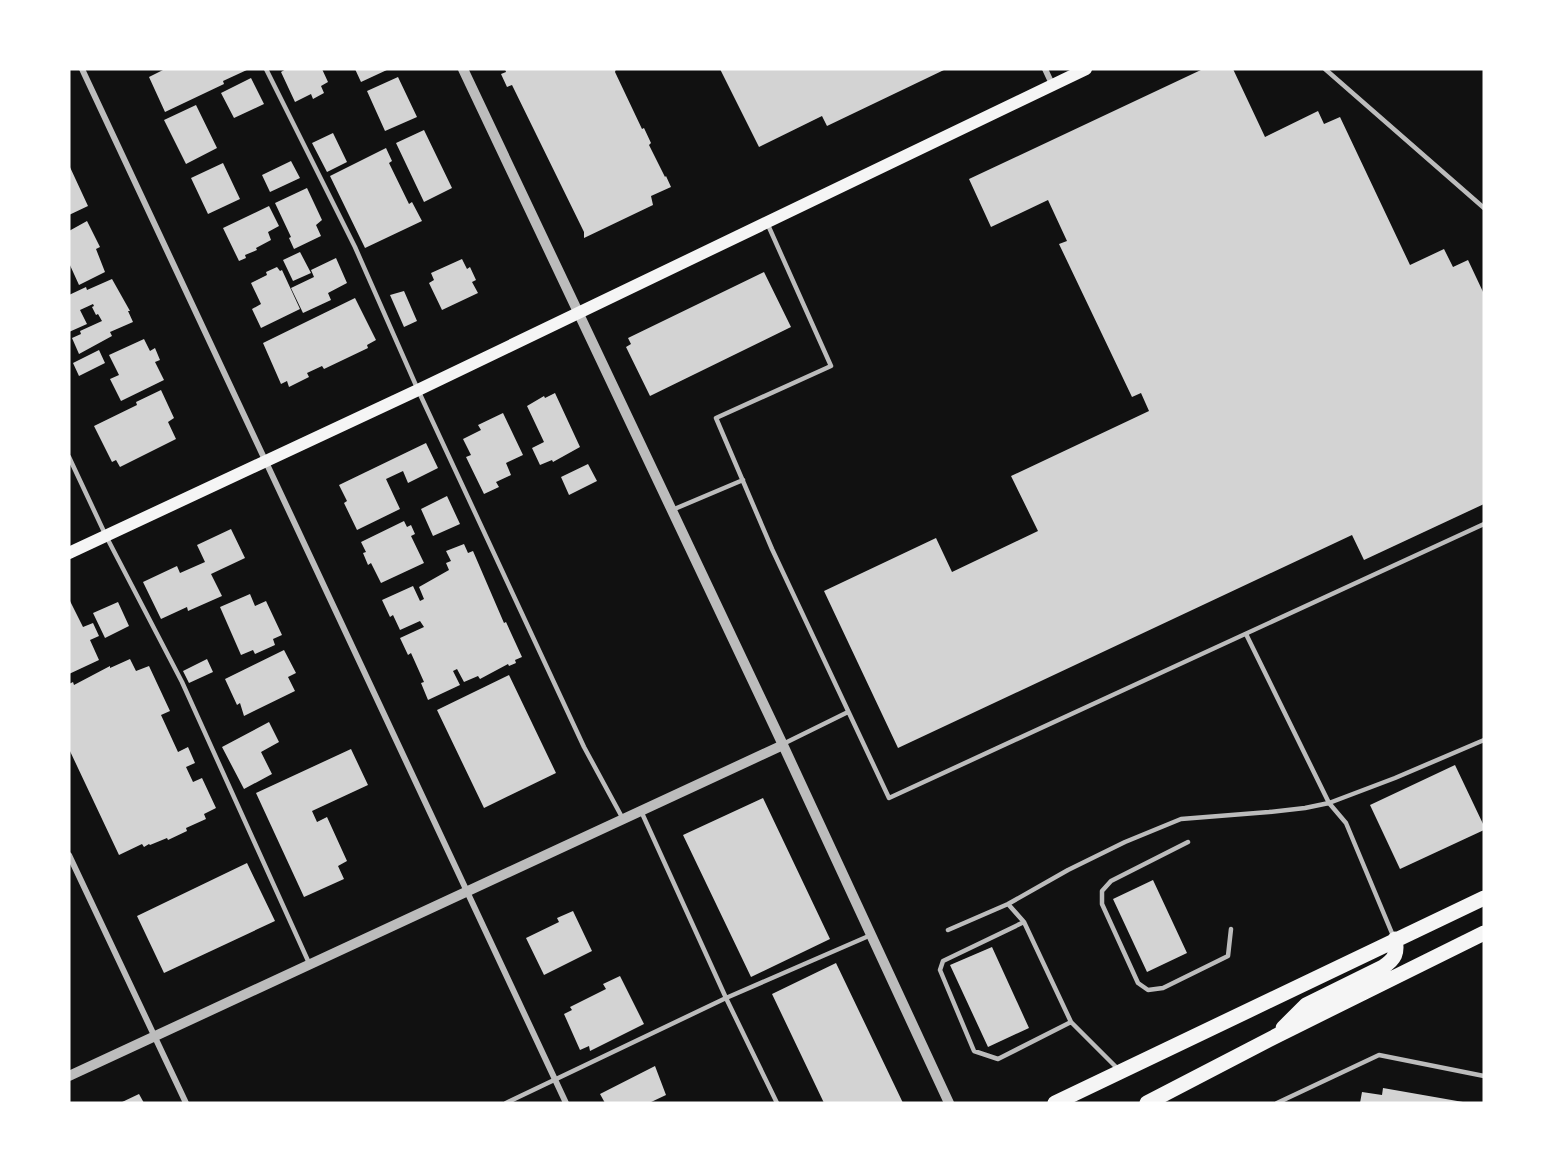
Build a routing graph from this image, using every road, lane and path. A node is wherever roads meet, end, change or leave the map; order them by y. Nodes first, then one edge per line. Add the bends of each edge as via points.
1 (82, 69) edge
2 (266, 69) edge
3 (463, 69) edge
4 (1046, 69) edge
5 (1086, 69) edge
6 (1325, 69) edge
7 (1053, 84) junction
8 (1484, 208) edge
9 (767, 221) junction
10 (579, 313) junction
11 (418, 390) junction
12 (69, 457) edge
13 (267, 461) junction
14 (742, 480) junction
15 (672, 510) junction
16 (1484, 524) edge
17 (106, 536) junction
18 (69, 553) edge
19 (1246, 634) junction
20 (848, 712) junction
21 (1484, 740) edge
22 (783, 744) junction
23 (1329, 802) junction
24 (641, 811) junction
25 (623, 819) junction
26 (1188, 842) dead end
27 (69, 855) edge
28 (468, 892) junction
29 (1484, 898) edge
30 (1008, 904) junction
31 (1024, 922) junction
32 (1232, 929) dead end
33 (948, 930) dead end
34 (1484, 933) edge
35 (871, 935) junction
36 (1395, 939) junction
37 (310, 965) junction
38 (726, 998) junction
39 (1071, 1022) junction
40 (1276, 1036) junction
41 (154, 1037) junction
42 (1120, 1071) junction
43 (69, 1076) edge
44 (1484, 1076) edge
45 (555, 1079) junction
46 (186, 1103) edge
47 (506, 1103) edge
48 (566, 1103) edge
49 (777, 1103) edge
50 (949, 1103) edge
51 (1055, 1103) edge
52 (1147, 1103) edge
53 (1277, 1103) edge

1 - 13 street
2 - 11 lane via 355,247
3 - 10 street
4 - 7 street
5 - 7 main road
6 - 8 lane
7 - 9 main road
9 - 10 main road
9 - 14 lane via 831,366 716,418
10 - 11 main road
10 - 15 street
11 - 13 main road
11 - 25 lane via 584,747
12 - 17 lane
13 - 17 main road
13 - 28 street
14 - 15 lane
14 - 20 lane
15 - 22 street
16 - 19 lane
17 - 18 main road
17 - 37 lane via 182,682
19 - 20 lane via 889,798
19 - 23 lane
20 - 22 lane
21 - 23 lane
22 - 24 street
22 - 35 street
23 - 30 lane via 1269,812 1181,819 1116,846
23 - 36 lane via 1346,823
24 - 25 street
24 - 38 lane
25 - 28 street
26 - 32 lane via 1111,881 1102,891 1102,904 1138,983 1148,990 1163,988 1228,956
27 - 41 street
28 - 37 street
28 - 45 street
29 - 36 main road
30 - 31 lane
30 - 33 lane
31 - 39 lane
31 - 39 lane via 943,961 940,970 974,1051 998,1059
34 - 40 main road
35 - 38 lane
35 - 50 street
36 - 40 main road via 1397,950 1393,960 1306,1005
36 - 42 main road
37 - 41 street
38 - 45 lane
38 - 49 lane
39 - 42 lane
40 - 52 main road
41 - 43 street
41 - 46 street
42 - 51 main road
44 - 53 lane via 1379,1055
45 - 47 lane
45 - 48 street

